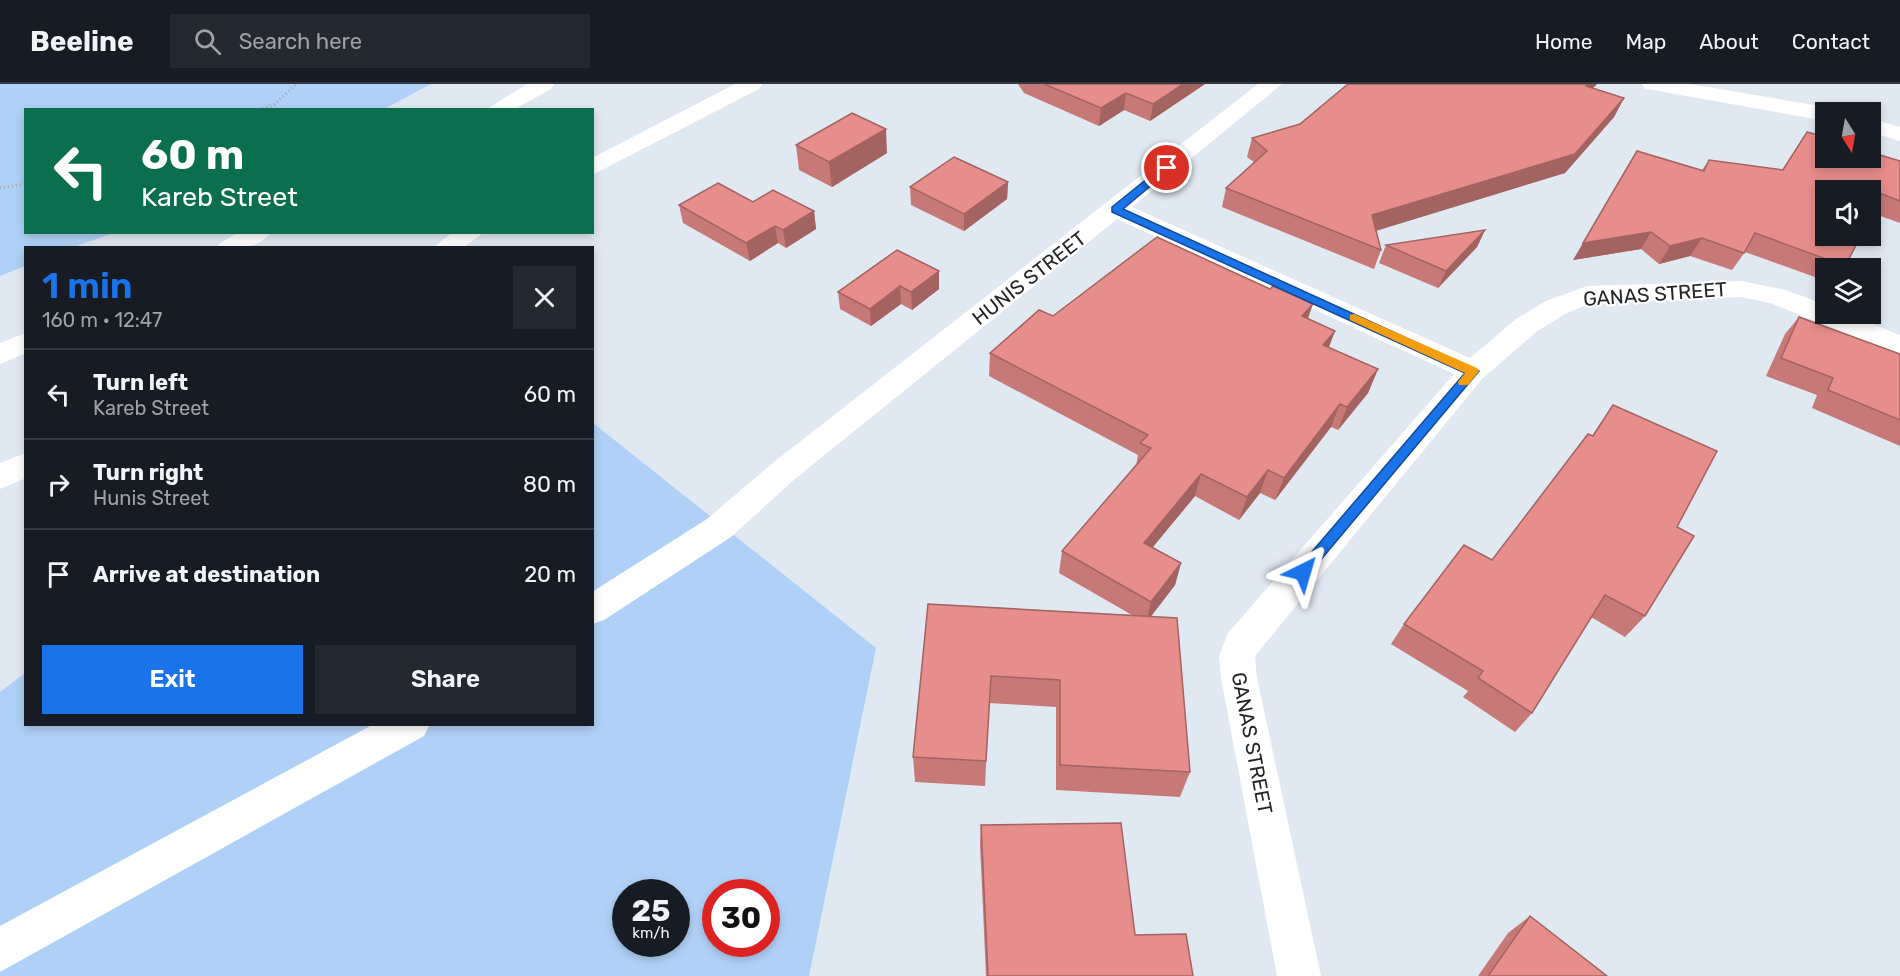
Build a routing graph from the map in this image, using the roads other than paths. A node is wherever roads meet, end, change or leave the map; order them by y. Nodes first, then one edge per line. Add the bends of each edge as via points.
1 (543, 84) edge
2 (712, 84) edge
3 (751, 84) edge
4 (1271, 84) edge
5 (1653, 84) edge
6 (500, 108) edge
7 (1815, 112) edge
8 (1881, 128) edge
9 (1900, 134) edge
10 (594, 165) edge
11 (594, 165) edge
12 (1116, 209) junction
13 (255, 234) edge
14 (468, 234) edge
15 (234, 246) edge
16 (448, 246) edge
17 (24, 343) edge
18 (1900, 346) edge
19 (0, 354) edge
20 (1473, 371) junction
21 (24, 465) edge
22 (0, 477) edge
23 (594, 609) edge
24 (407, 726) edge
25 (0, 950) edge
26 (1299, 976) edge

1 - 6 main road
2 - 10 main road
3 - 11 main road
4 - 12 main road, HUNIS STREET
5 - 7 main road
8 - 9 main road
12 - 20 main road
12 - 23 main road, HUNIS STREET via 785,470 719,528
13 - 15 main road
14 - 16 main road
17 - 19 main road
18 - 20 main road, GANAS STREET via 1776,296 1741,289 1587,295 1567,301 1519,331
20 - 26 main road, GANAS STREET via 1241,644 1237,656
21 - 22 main road
24 - 25 main road

